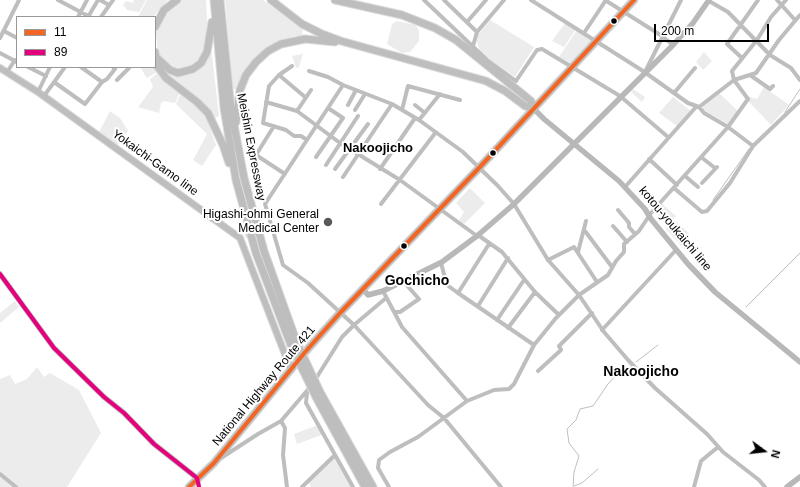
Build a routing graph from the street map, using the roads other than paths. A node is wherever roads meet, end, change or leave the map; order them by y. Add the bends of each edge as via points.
1 (19, 0) edge
2 (58, 0) edge
3 (87, 0) edge
4 (99, 0) edge
5 (113, 0) edge
6 (170, 0) edge
7 (177, 0) edge
8 (271, 0) edge
9 (335, 0) edge
10 (424, 0) edge
11 (444, 0) edge
12 (486, 0) edge
13 (504, 0) edge
14 (531, 0) edge
15 (605, 0) edge
16 (634, 0) edge
17 (681, 0) edge
18 (758, 0) edge
19 (777, 0) edge
20 (786, 0) edge
21 (216, 1) edge
22 (709, 1) edge
23 (782, 4) junction
24 (109, 5) junction
25 (81, 12) junction
26 (624, 12) junction
27 (800, 15) edge
28 (79, 16) edge
29 (87, 16) edge
30 (90, 16) edge
31 (102, 16) edge
32 (156, 16) edge
33 (795, 20) junction
34 (467, 22) junction
35 (156, 25) edge
36 (742, 25) junction
37 (4, 31) junction
38 (477, 32) junction
39 (584, 33) junction
40 (662, 36) junction
41 (16, 37) edge
42 (0, 38) edge
43 (597, 40) junction
44 (757, 40) junction
45 (341, 41) junction
46 (673, 45) junction
47 (473, 46) junction
48 (655, 51) junction
49 (0, 53) edge
50 (770, 55) junction
51 (662, 56) junction
52 (156, 57) edge
53 (742, 58) junction
54 (16, 61) edge
55 (156, 64) edge
56 (292, 66) dead end
57 (0, 68) edge
58 (30, 68) edge
59 (50, 68) edge
60 (64, 68) edge
61 (82, 68) edge
62 (114, 68) edge
63 (128, 68) edge
64 (572, 68) junction
65 (695, 68) dead end
66 (309, 71) dead end
67 (7, 72) junction
68 (645, 72) junction
69 (279, 75) junction
70 (750, 75) junction
71 (46, 76) junction
72 (117, 80) dead end
73 (734, 80) junction
74 (800, 80) edge
75 (54, 82) junction
76 (102, 82) junction
77 (343, 85) junction
78 (773, 86) dead end
79 (311, 90) dead end
80 (356, 90) junction
81 (38, 92) junction
82 (674, 93) junction
83 (365, 94) junction
84 (440, 94) junction
85 (44, 96) junction
86 (305, 97) junction
87 (621, 97) junction
88 (460, 100) dead end
89 (800, 101) edge
90 (266, 102) junction
91 (392, 104) junction
92 (348, 105) dead end
93 (415, 105) dead end
94 (698, 107) junction
95 (328, 108) junction
96 (534, 109) junction
97 (354, 110) dead end
98 (402, 110) junction
99 (297, 111) junction
100 (425, 113) junction
101 (358, 116) dead end
102 (417, 119) junction
103 (368, 124) dead end
104 (274, 126) junction
105 (316, 126) junction
106 (728, 127) junction
107 (436, 132) junction
108 (236, 135) junction
109 (330, 136) junction
110 (668, 137) junction
111 (307, 140) junction
112 (340, 143) junction
113 (574, 144) junction
114 (753, 146) junction
115 (349, 149) junction
116 (359, 155) junction
117 (316, 157) dead end
118 (701, 157) junction
119 (650, 158) junction
120 (326, 165) dead end
121 (479, 168) junction
122 (335, 169) dead end
123 (380, 170) junction
124 (285, 174) junction
125 (685, 176) junction
126 (343, 177) dead end
127 (400, 180) junction
128 (702, 184) dead end
129 (676, 186) junction
130 (624, 187) junction
131 (698, 187) dead end
132 (381, 204) dead end
133 (514, 204) junction
134 (440, 209) junction
135 (618, 210) dead end
136 (648, 216) junction
137 (586, 221) dead end
138 (613, 226) dead end
139 (585, 231) junction
140 (635, 234) junction
141 (477, 236) junction
142 (627, 242) junction
143 (489, 244) junction
144 (676, 250) junction
145 (578, 252) junction
146 (256, 253) junction
147 (508, 258) junction
148 (548, 260) junction
149 (441, 263) junction
150 (612, 267) junction
151 (0, 274) edge
152 (524, 280) junction
153 (404, 281) junction
154 (597, 282) junction
155 (363, 290) junction
156 (383, 291) junction
157 (535, 292) junction
158 (458, 293) junction
159 (579, 295) junction
160 (386, 298) junction
161 (478, 306) junction
162 (394, 312) junction
163 (340, 313) junction
164 (592, 314) junction
165 (559, 315) junction
166 (497, 320) junction
167 (354, 324) junction
168 (508, 328) junction
169 (602, 330) junction
170 (534, 344) junction
171 (295, 346) junction
172 (800, 362) edge
173 (291, 370) junction
174 (538, 371) dead end
175 (306, 393) junction
176 (318, 395) junction
177 (467, 400) junction
178 (444, 418) junction
179 (281, 421) junction
180 (718, 447) junction
181 (335, 455) junction
182 (214, 463) junction
183 (0, 474) edge
184 (800, 476) edge
185 (197, 478) junction
186 (16, 487) edge
187 (188, 487) edge
188 (199, 487) edge
189 (287, 487) edge
190 (302, 487) edge
191 (354, 487) edge
192 (365, 487) edge
193 (373, 487) edge
194 (389, 487) edge
195 (501, 487) edge
196 (694, 487) edge
197 (765, 487) edge
198 (787, 487) edge

1 - 37 street
2 - 25 street
3 - 25 street
4 - 24 street
4 - 30 street
5 - 24 street
6 - 32 highway
7 - 35 highway via 164,10
8 - 45 highway via 302,24
9 - 96 highway via 402,15 435,28 456,40 531,101
10 - 47 street
11 - 34 street
12 - 34 street
13 - 38 street
14 - 39 street
15 - 26 street
15 - 39 street
16 - 26 highway, National Highway Route 421
17 - 40 street
18 - 36 street
19 - 23 street
20 - 23 street
21 - 52 highway via 210,42 201,63 193,69 178,73 163,65
21 - 108 highway, Meishin Expressway
21 - 146 highway, Meishin Expressway via 224,108 230,147 242,206
22 - 36 street via 728,12
22 - 46 street via 694,23
23 - 33 street
23 - 44 street
24 - 31 street
25 - 28 street
25 - 29 street
26 - 40 street
26 - 43 highway, National Highway Route 421
27 - 33 street
33 - 50 street
34 - 38 street
36 - 44 street
36 - 53 street via 727,44
37 - 41 street
37 - 42 street
38 - 47 street
39 - 43 street
40 - 46 street
40 - 48 street
43 - 64 highway, National Highway Route 421
43 - 68 street
44 - 50 street
44 - 53 street
45 - 96 highway via 486,81
45 - 108 highway via 305,39 281,44 268,51 246,75 240,90
46 - 51 street
47 - 64 street via 487,60 516,81 537,50 542,49
48 - 51 street
48 - 68 street
49 - 54 street
50 - 70 street via 756,73
50 - 74 street via 791,68
51 - 68 street
53 - 73 street via 732,71
54 - 67 street
55 - 146 highway via 166,78 197,102 210,118 223,146
56 - 69 street
57 - 67 main road, Yokaichi-Gamo line
58 - 71 street
59 - 71 street
60 - 75 street
61 - 76 street
62 - 76 street
63 - 72 street
64 - 87 street
64 - 96 highway, National Highway Route 421
65 - 82 street
66 - 77 street
67 - 81 main road, Yokaichi-Gamo line
68 - 82 street
68 - 87 street
69 - 86 street
69 - 90 street via 269,86
70 - 73 street
70 - 78 street via 770,89
71 - 81 street
73 - 94 street
73 - 106 street via 748,99
75 - 76 street via 85,104
75 - 85 street
77 - 80 street
77 - 95 street
79 - 86 street
80 - 83 street
80 - 92 street
81 - 85 main road, Yokaichi-Gamo line
82 - 94 street
83 - 91 street
83 - 97 street
84 - 88 street
84 - 98 street via 408,86
84 - 100 street
85 - 173 main road, Yokaichi-Gamo line via 240,238
86 - 99 street
87 - 110 street
87 - 113 street
89 - 114 street
90 - 99 street
90 - 104 street via 263,124
91 - 98 street
91 - 116 street
93 - 100 street
94 - 106 street
94 - 110 street
95 - 105 street
95 - 109 street via 344,118
96 - 113 street, kotou-youkaichi line
96 - 121 highway, National Highway Route 421
98 - 102 street
99 - 105 street
100 - 102 street
101 - 112 street
102 - 107 street
102 - 123 street
103 - 115 street
104 - 111 street
104 - 124 street via 256,156
105 - 109 street
105 - 111 street
106 - 114 street
106 - 118 street
107 - 121 street
107 - 127 street
108 - 171 highway, Meishin Expressway via 244,178 264,251
109 - 112 street
109 - 117 street
110 - 119 street
111 - 124 street
112 - 115 street
112 - 120 street
113 - 130 street, kotou-youkaichi line
113 - 133 street
114 - 129 street via 730,183 707,211 702,212
115 - 116 street
115 - 122 street
116 - 123 street
116 - 126 street
118 - 125 street
118 - 128 street via 716,168
119 - 129 street
119 - 130 street
121 - 133 street
121 - 134 highway, National Highway Route 421
123 - 127 street
124 - 163 street via 265,204 283,265 308,283
125 - 129 street
125 - 131 street
127 - 132 street
127 - 134 street
129 - 136 street
130 - 136 street, kotou-youkaichi line via 646,209
133 - 141 street
133 - 148 street
134 - 141 street
134 - 155 highway, National Highway Route 421
135 - 140 street
136 - 140 street
136 - 144 street, kotou-youkaichi line
137 - 139 street
138 - 142 street
139 - 145 street
139 - 150 street
140 - 142 street
141 - 143 street
141 - 149 street
142 - 150 street via 624,244 624,252
143 - 147 street
143 - 158 street
144 - 169 street
144 - 172 street, kotou-youkaichi line via 715,292
145 - 148 street via 574,247
145 - 154 street
146 - 171 highway, Meishin Expressway
147 - 152 street
147 - 161 street
148 - 159 street
149 - 153 street
149 - 158 street via 446,285
150 - 154 street via 608,276
151 - 185 street via 54,348 154,444
152 - 157 street
152 - 166 street
153 - 156 street
153 - 162 street via 419,299 400,312
154 - 159 street
155 - 156 street via 368,295
155 - 163 highway, National Highway Route 421
156 - 160 street
157 - 165 street
157 - 168 street
158 - 161 street
159 - 164 street
159 - 165 street
160 - 162 street
160 - 167 street
161 - 166 street
162 - 177 street via 402,327
163 - 167 street
163 - 173 highway, National Highway Route 421
164 - 169 street
164 - 174 street via 559,346 561,350
165 - 170 street
166 - 168 street
167 - 175 street via 342,337
167 - 178 street via 428,405
168 - 170 street
169 - 180 street via 655,388
170 - 177 street via 519,376 509,389 494,390
171 - 176 highway, Meishin Expressway, bridge
173 - 182 highway, National Highway Route 421
175 - 179 street
175 - 181 street via 306,404
176 - 192 highway, Meishin Expressway
176 - 193 highway, Meishin Expressway
177 - 178 street
178 - 194 street via 379,460 378,468
178 - 195 street
179 - 182 street
179 - 189 street via 285,428 283,455
180 - 196 street via 701,461
180 - 197 street
181 - 190 street
181 - 191 street
182 - 185 highway, National Highway Route 421
183 - 186 street
184 - 198 street
185 - 187 highway, National Highway Route 421
185 - 188 street

